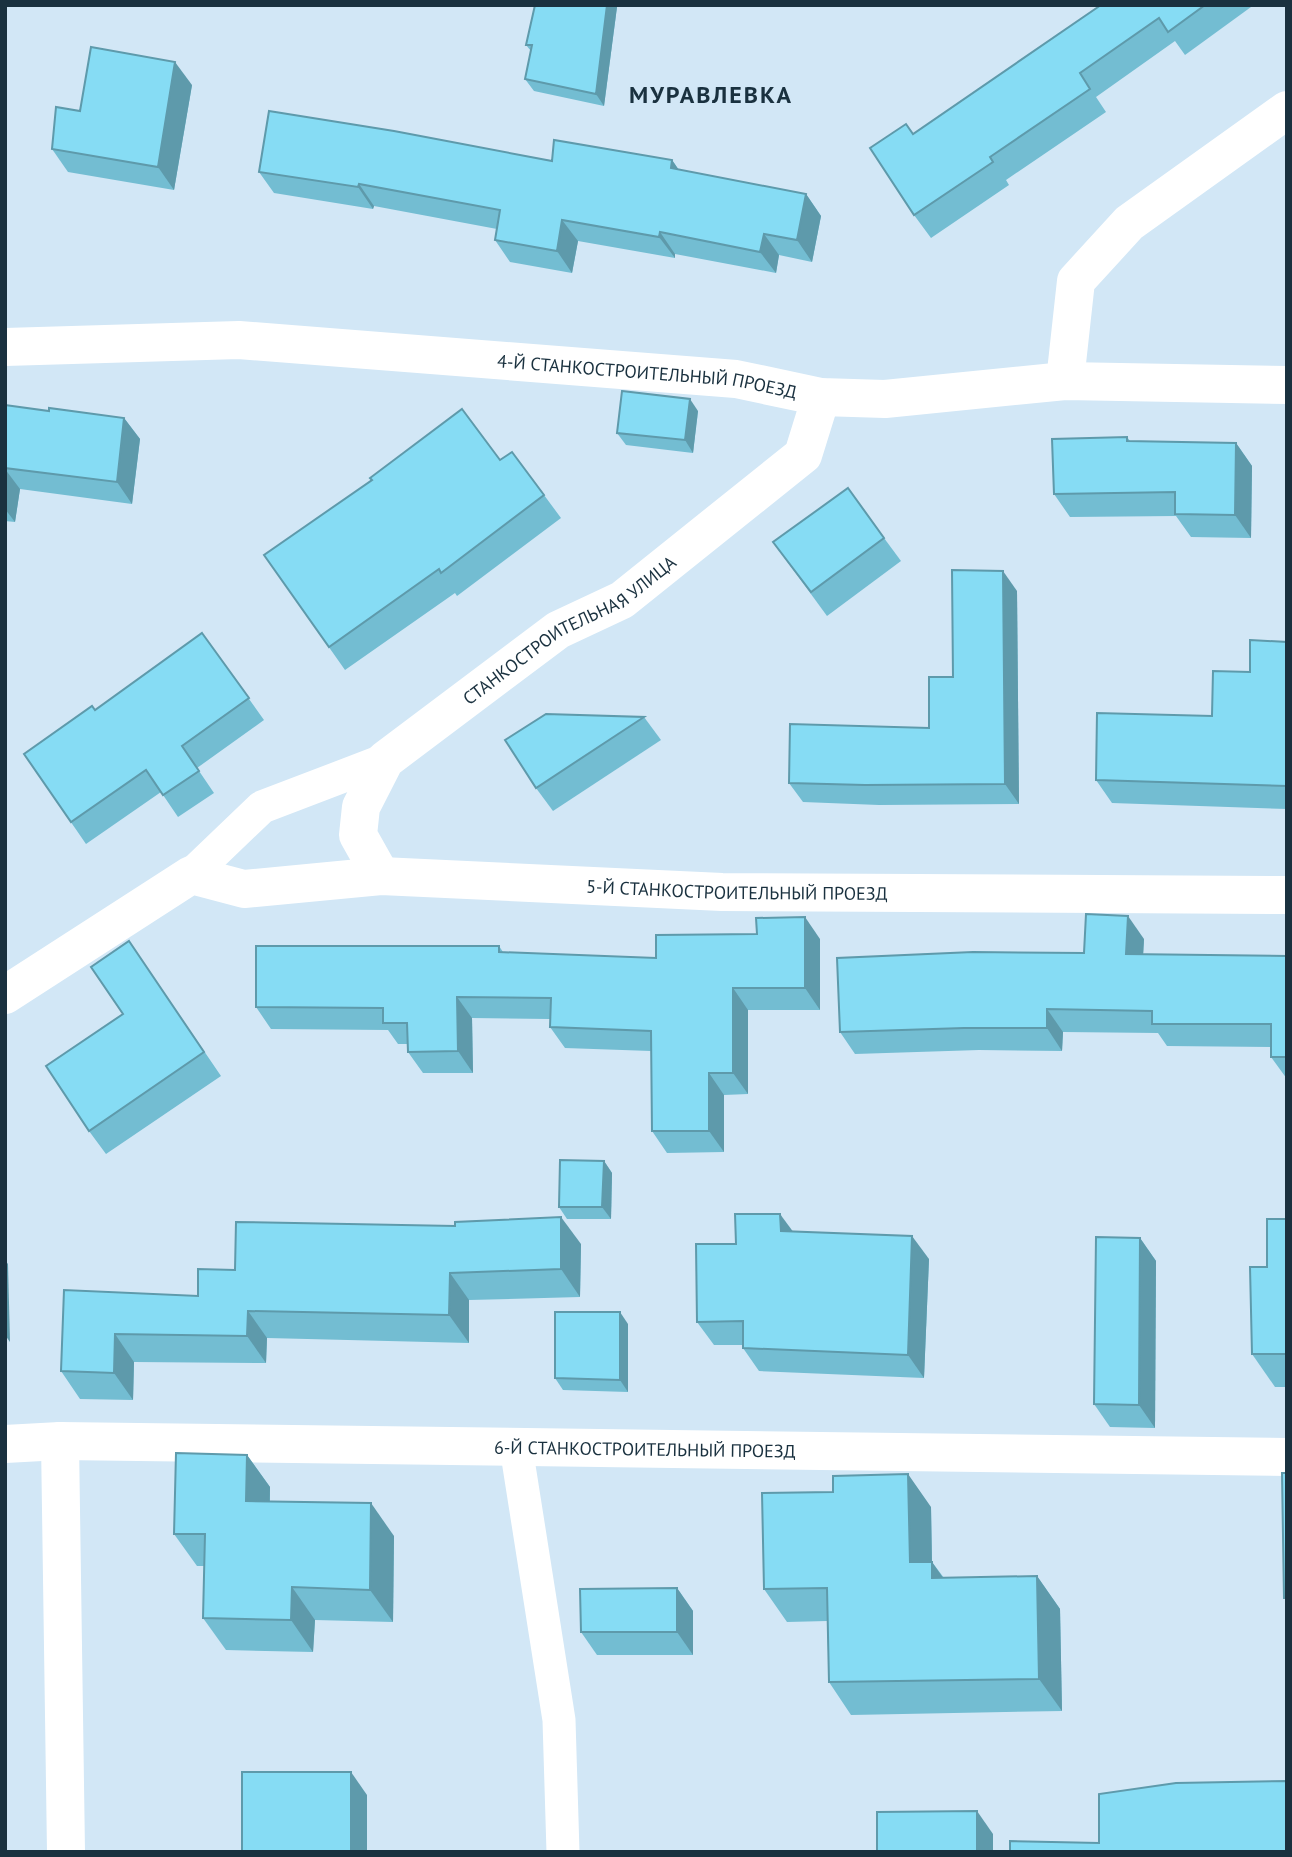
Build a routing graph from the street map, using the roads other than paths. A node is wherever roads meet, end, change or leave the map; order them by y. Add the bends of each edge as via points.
1 (1287, 110) edge
2 (5, 347) edge
3 (1065, 381) junction
4 (1287, 385) edge
5 (821, 397) junction
6 (385, 760) junction
7 (191, 875) junction
8 (381, 876) junction
9 (1287, 895) edge
10 (5, 995) edge
11 (60, 1441) junction
12 (5, 1444) edge
13 (516, 1447) junction
14 (1287, 1457) edge
15 (66, 1852) edge
16 (563, 1852) edge

1 - 3 street via 1129,223 1076,281
2 - 5 street, 4-Й СТАНКОСТРОИТЕЛЬНЫЙ ПРОЕЗД via 239,340 736,379
3 - 4 street, 4-Й СТАНКОСТРОИТЕЛЬНЫЙ ПРОЕЗД
3 - 5 street, 4-Й СТАНКОСТРОИТЕЛЬНЫЙ ПРОЕЗД via 885,399
5 - 6 street, СТАНКОСТРОИТЕЛЬНАЯ УЛИЦА via 803,455 622,600 558,630
6 - 7 lane via 262,807
6 - 8 street, СТАНКОСТРОИТЕЛЬНАЯ УЛИЦА via 361,807 358,835
7 - 8 street, 5-Й СТАНКОСТРОИТЕЛЬНЫЙ ПРОЕЗД via 244,889
7 - 10 street
8 - 9 street, 5-Й СТАНКОСТРОИТЕЛЬНЫЙ ПРОЕЗД via 722,892
11 - 12 street, 6-Й СТАНКОСТРОИТЕЛЬНЫЙ ПРОЕЗД
11 - 13 street, 6-Й СТАНКОСТРОИТЕЛЬНЫЙ ПРОЕЗД
11 - 15 street
13 - 14 street, 6-Й СТАНКОСТРОИТЕЛЬНЫЙ ПРОЕЗД
13 - 16 lane via 559,1720

